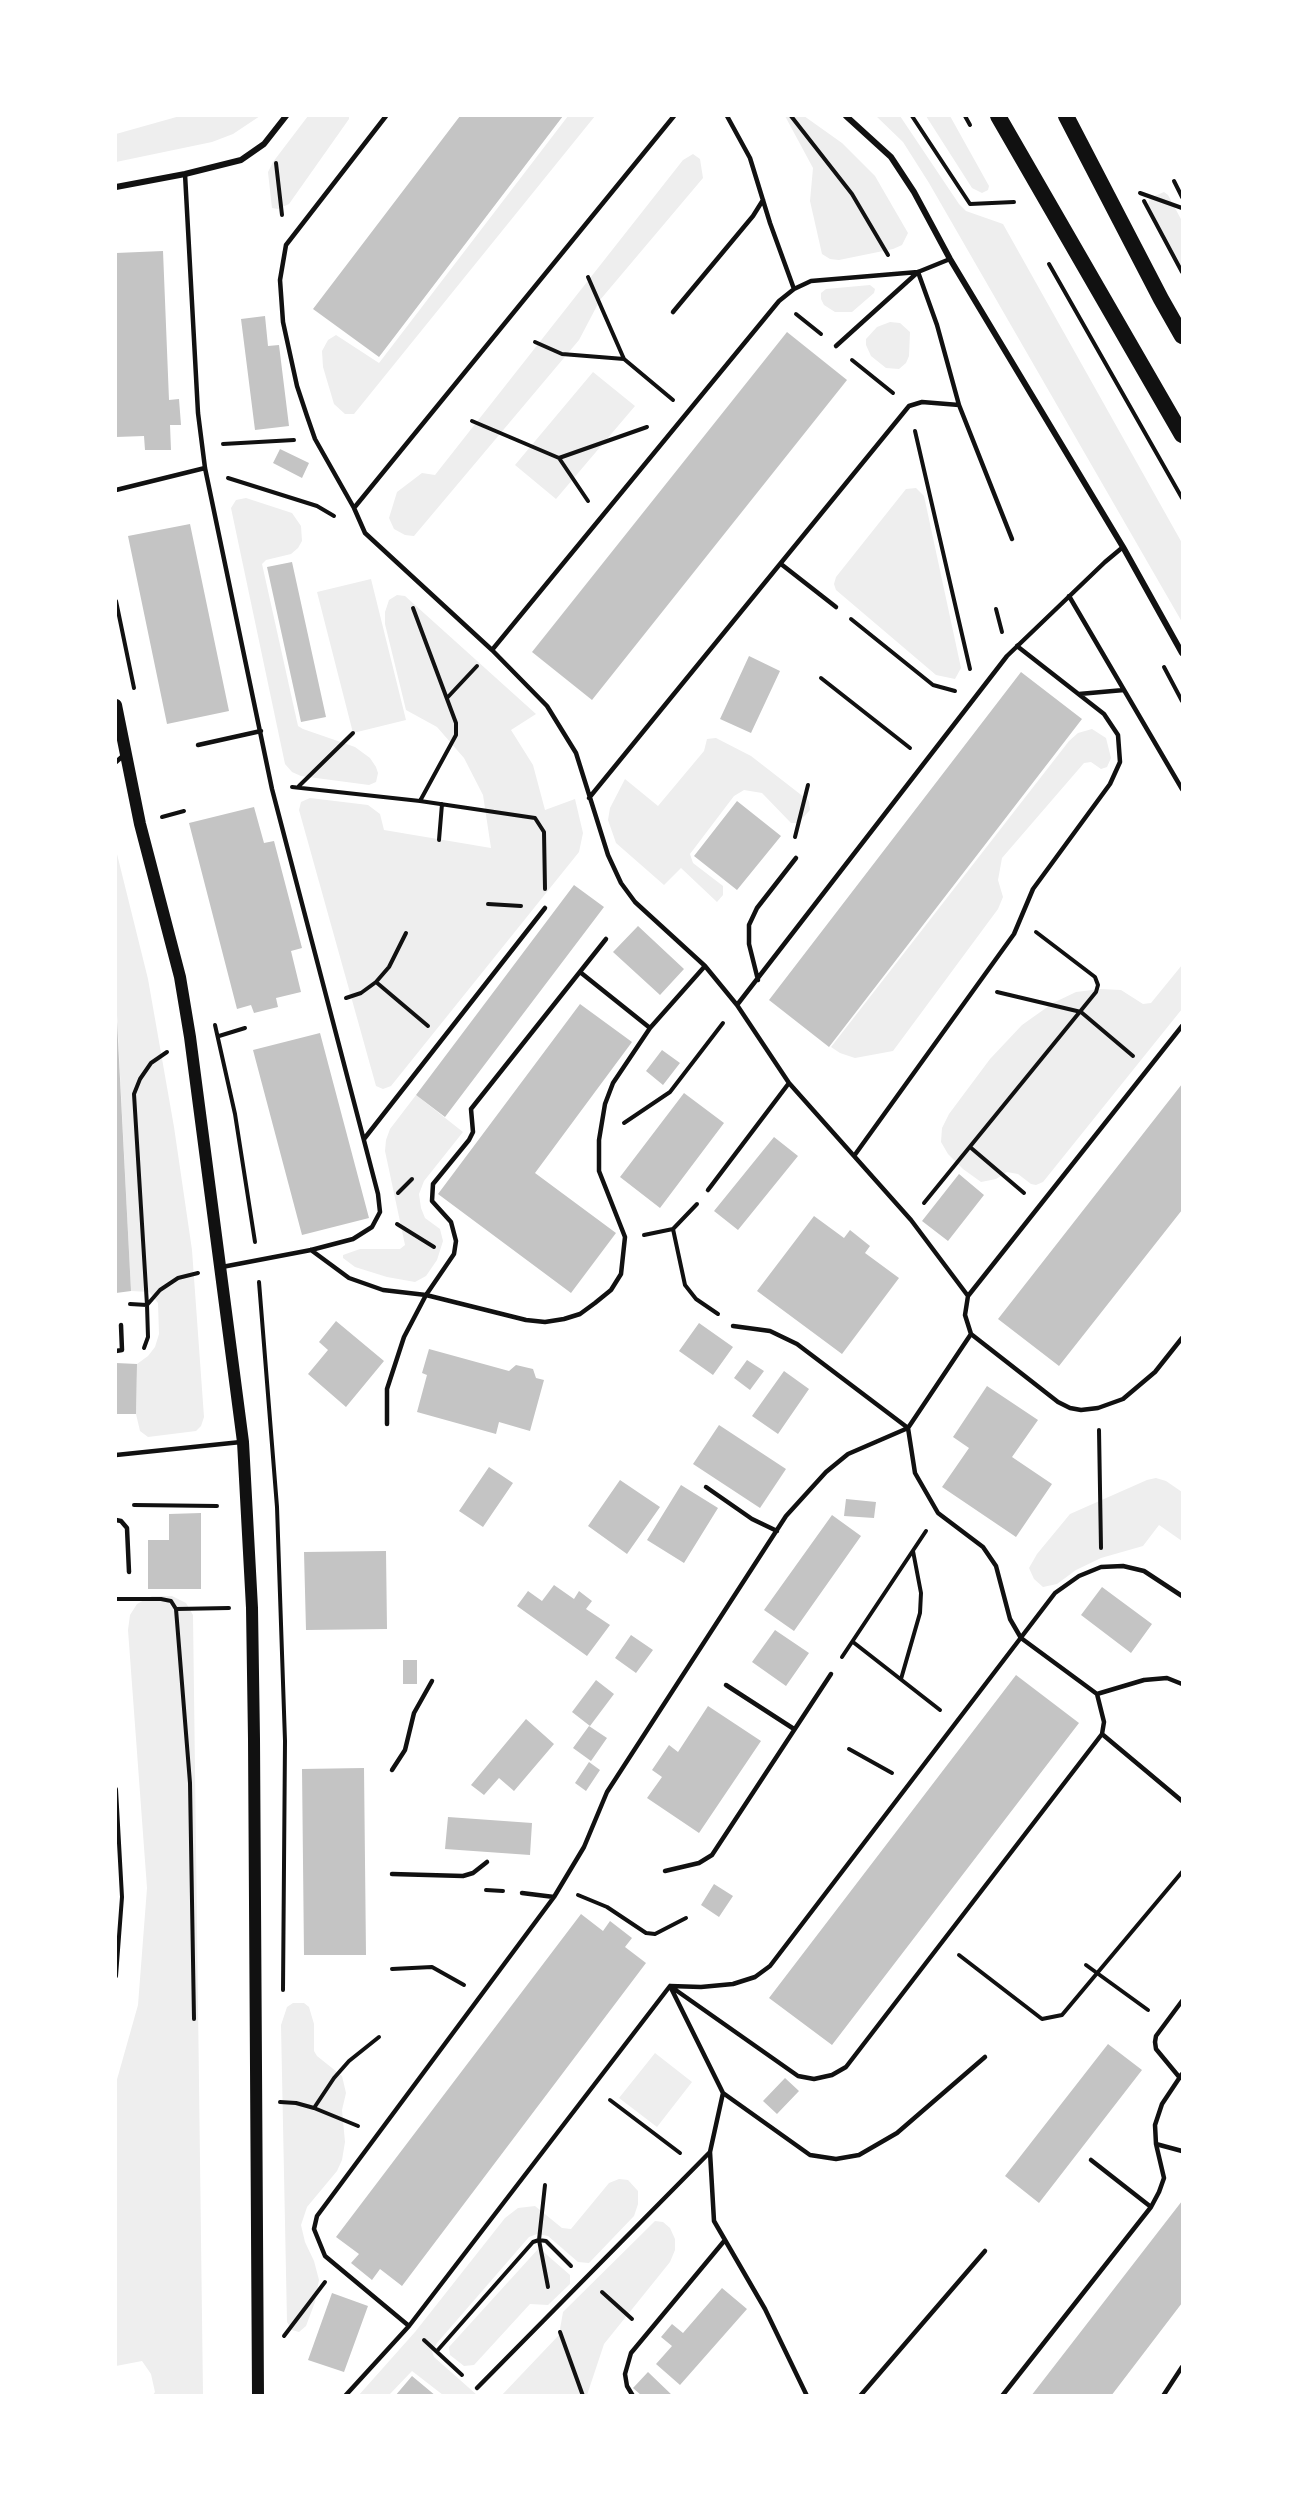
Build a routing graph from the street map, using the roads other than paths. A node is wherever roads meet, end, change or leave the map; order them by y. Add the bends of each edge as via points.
1 (286, 116) edge
2 (386, 116) edge
3 (674, 116) edge
4 (726, 116) edge
5 (846, 116) edge
6 (998, 116) edge
7 (1066, 116) edge
8 (185, 174) junction
9 (116, 187) edge
10 (763, 200) junction
11 (950, 259) junction
12 (918, 272) junction
13 (794, 289) junction
14 (672, 312) dead end
15 (1182, 336) edge
16 (836, 346) road end
17 (959, 405) junction
18 (1182, 435) edge
19 (206, 468) junction
20 (116, 490) edge
21 (354, 508) junction
22 (1012, 539) dead end
23 (1123, 547) junction
24 (781, 564) junction
25 (1069, 596) junction
26 (836, 607) road end
27 (1017, 646) junction
28 (492, 650) junction
29 (1182, 653) edge
30 (1124, 690) junction
31 (1080, 694) junction
32 (116, 705) edge
33 (261, 731) junction
34 (198, 745) dead end
35 (120, 758) edge
36 (1182, 789) edge
37 (590, 798) junction
38 (796, 858) dead end
39 (545, 909) road end
40 (606, 939) dead end
41 (705, 966) junction
42 (580, 972) junction
43 (758, 980) junction
44 (737, 1005) junction
45 (1182, 1026) edge
46 (650, 1028) junction
47 (789, 1083) junction
48 (364, 1139) junction
49 (854, 1156) junction
50 (708, 1190) road end
51 (311, 1250) junction
52 (219, 1267) junction
53 (426, 1295) junction
54 (968, 1296) junction
55 (122, 1325) dead end
56 (734, 1326) road end
57 (971, 1334) junction
58 (1182, 1338) edge
59 (116, 1351) edge
60 (387, 1424) dead end
61 (908, 1428) junction
62 (243, 1442) junction
63 (116, 1455) edge
64 (706, 1487) dead end
65 (116, 1520) edge
66 (777, 1531) junction
67 (129, 1572) dead end
68 (1182, 1596) edge
69 (1021, 1638) junction
70 (831, 1674) road end
71 (432, 1681) dead end
72 (726, 1684) dead end
73 (1182, 1684) edge
74 (1097, 1694) junction
75 (794, 1729) junction
76 (1102, 1734) junction
77 (392, 1770) dead end
78 (1182, 1801) edge
79 (487, 1862) dead end
80 (664, 1871) dead end
81 (392, 1874) dead end
82 (522, 1893) dead end
83 (554, 1897) junction
84 (670, 1986) junction
85 (1182, 2001) edge
86 (985, 2056) dead end
87 (1181, 2076) edge
88 (723, 2093) junction
89 (1156, 2144) junction
90 (1182, 2151) edge
91 (710, 2152) junction
92 (1091, 2160) dead end
93 (1151, 2207) junction
94 (725, 2240) junction
95 (985, 2251) dead end
96 (409, 2326) junction
97 (1182, 2367) edge
98 (477, 2388) dead end
99 (258, 2396) edge
100 (345, 2396) edge
101 (633, 2396) edge
102 (807, 2396) edge
103 (860, 2396) edge
104 (1002, 2396) edge
105 (1163, 2396) edge

1 - 8 street via 254,152 241,160
2 - 21 lane via 286,245 280,280 283,322 297,386 315,439
3 - 21 lane
4 - 10 lane via 750,158
5 - 11 street via 891,157
6 - 18 highway
7 - 15 highway
8 - 9 street
8 - 19 lane via 201,445
10 - 13 lane
10 - 14 lane
11 - 12 lane
11 - 23 street
12 - 13 lane via 811,281
12 - 16 lane
12 - 17 lane
13 - 28 lane via 779,301
17 - 22 lane
17 - 24 lane via 922,402 909,406
19 - 20 lane
19 - 33 lane
21 - 28 lane via 364,533
23 - 25 lane
23 - 29 street
24 - 26 lane
24 - 37 lane
25 - 27 lane
25 - 30 lane
27 - 31 lane
27 - 43 lane
28 - 37 lane via 547,706 576,753
30 - 31 lane
30 - 36 lane
31 - 49 lane via 1104,714 1118,735 1120,762 1110,784 1033,889 1014,934
32 - 35 main road
33 - 34 lane
33 - 48 lane via 272,789
35 - 52 main road via 180,977
37 - 41 lane via 621,883 635,902
38 - 43 lane via 749,925 749,944
39 - 48 lane
40 - 42 lane
41 - 44 lane
41 - 46 lane
42 - 46 lane
42 - 53 lane via 471,1109 473,1132 434,1184 432,1201 451,1222 456,1241 454,1254
43 - 44 lane
44 - 47 lane
45 - 54 lane
46 - 53 lane via 613,1083 599,1140 599,1171 625,1236 621,1275 611,1290 580,1314 545,1322
47 - 49 lane
47 - 50 lane
48 - 51 lane via 380,1212 372,1227 353,1239
49 - 54 lane via 911,1220
51 - 52 lane
51 - 53 lane via 349,1278 383,1290
52 - 62 main road
53 - 60 lane via 404,1337 387,1389
54 - 57 lane via 965,1316
55 - 59 lane via 122,1350
56 - 61 lane via 770,1331 797,1344
57 - 58 lane via 1058,1402 1081,1410 1123,1399 1155,1372
57 - 61 lane
61 - 66 lane via 848,1454 786,1516
61 - 69 lane via 915,1473 938,1513 983,1547 996,1566 1010,1619
62 - 63 lane
62 - 99 main road via 252,1608 258,1988
64 - 66 lane
65 - 67 lane via 127,1528
66 - 83 lane via 607,1792 584,1847
68 - 69 lane via 1144,1570 1101,1567 1055,1593
69 - 74 lane
69 - 84 lane via 770,1965 755,1977 733,1984
70 - 75 lane
71 - 77 lane via 414,1713 405,1750
72 - 75 lane
73 - 74 lane via 1167,1678 1144,1680
74 - 76 lane via 1104,1722
75 - 80 lane via 712,1855 699,1863
76 - 78 lane
76 - 84 lane via 846,2067 814,2079 798,2076
79 - 81 lane via 463,1876
82 - 83 lane
83 - 96 lane via 317,2216 314,2229 325,2256
84 - 88 lane
84 - 96 lane
85 - 87 lane via 1156,2036 1156,2049
86 - 88 lane via 897,2133 859,2155 836,2159 810,2155
87 - 89 lane via 1162,2104 1155,2125
88 - 91 lane
89 - 90 lane
89 - 93 lane via 1164,2178
91 - 94 lane via 714,2221
91 - 98 lane
92 - 93 lane
93 - 104 lane
94 - 101 lane via 631,2353 625,2374
94 - 102 lane via 765,2309
95 - 103 lane
96 - 100 lane
97 - 105 lane

